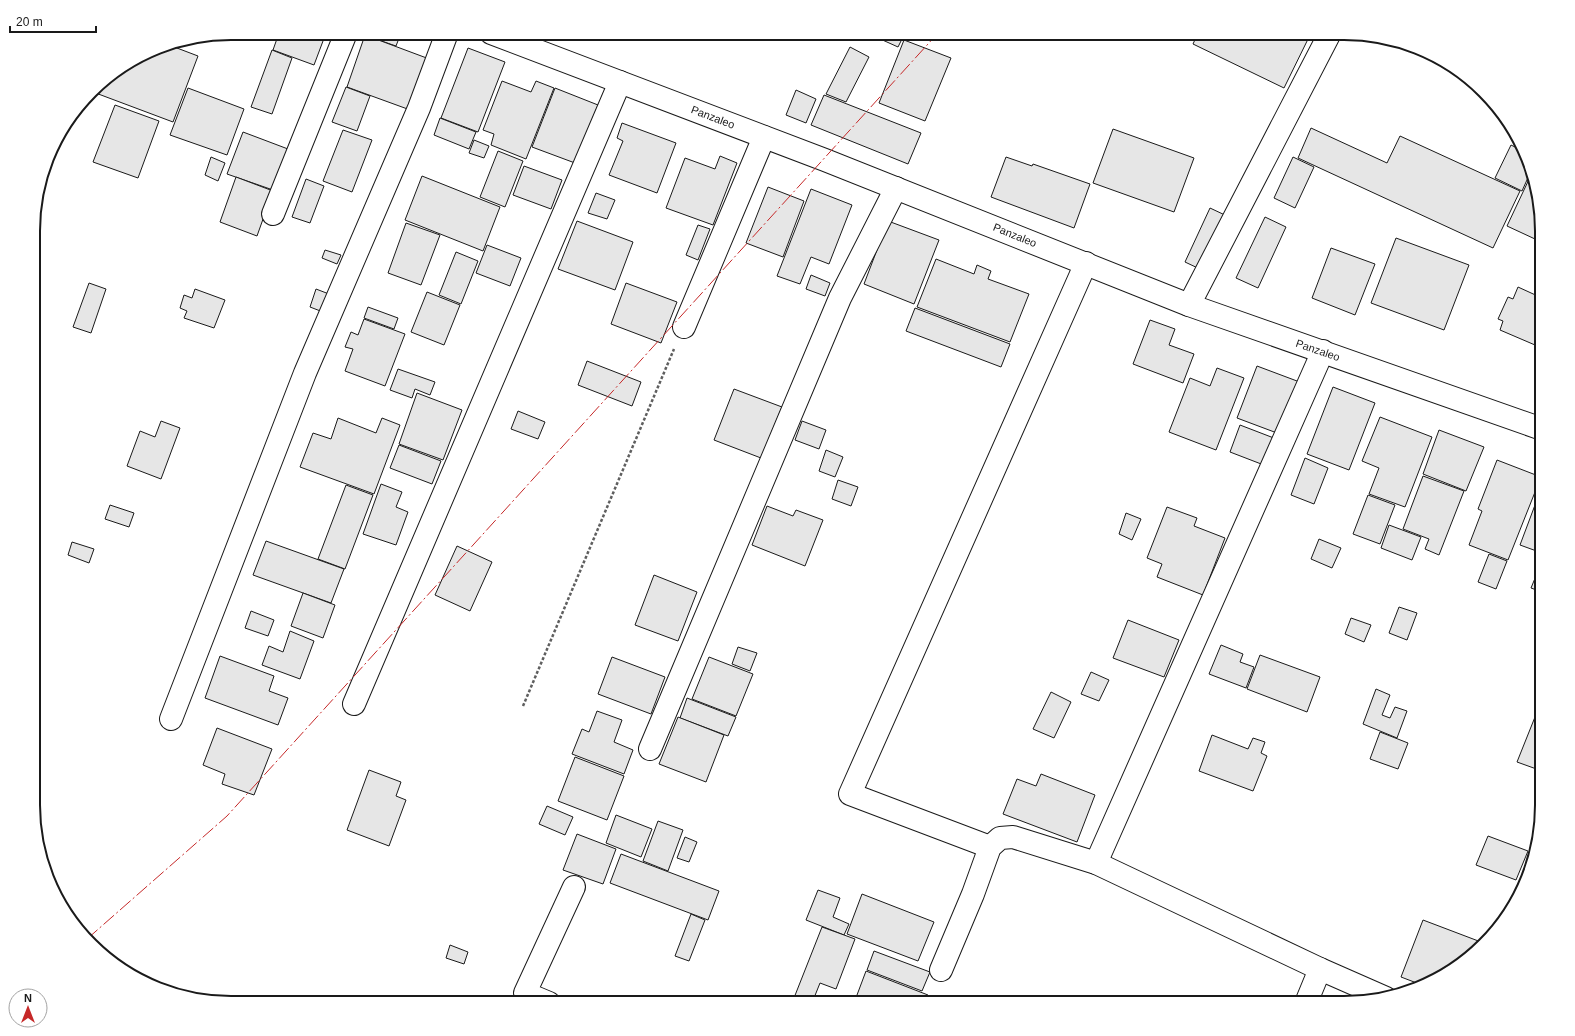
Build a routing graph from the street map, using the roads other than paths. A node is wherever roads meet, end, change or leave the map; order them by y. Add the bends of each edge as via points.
1 (343, 40) edge
2 (444, 40) edge
3 (510, 40) edge
4 (1326, 40) edge
5 (620, 82) junction
6 (764, 137) junction
7 (896, 188) junction
8 (273, 214) dead end
9 (1086, 263) junction
10 (1189, 304) junction
11 (684, 326) road end
12 (1322, 351) junction
13 (1535, 427) edge
14 (354, 704) dead end
15 (171, 720) dead end
16 (650, 749) dead end
17 (990, 847) junction
18 (1096, 863) junction
19 (574, 887) dead end
20 (1320, 969) junction
21 (941, 970) dead end
22 (1375, 993) edge
23 (532, 996) edge
24 (1309, 996) edge

1 - 8 street
2 - 15 street via 419,108 305,373
3 - 5 street, Panzaleo
4 - 10 street
5 - 6 street, Panzaleo
5 - 14 street
6 - 7 street, Panzaleo
6 - 11 street
7 - 9 street, Panzaleo
7 - 16 street via 840,298
9 - 10 street, Panzaleo
9 - 17 street via 850,794
10 - 12 street, Panzaleo
12 - 13 street, Panzaleo
12 - 18 street
17 - 18 street via 1000,838 1013,837
17 - 21 street
18 - 20 street
19 - 23 street via 525,993
20 - 22 street
20 - 24 street

